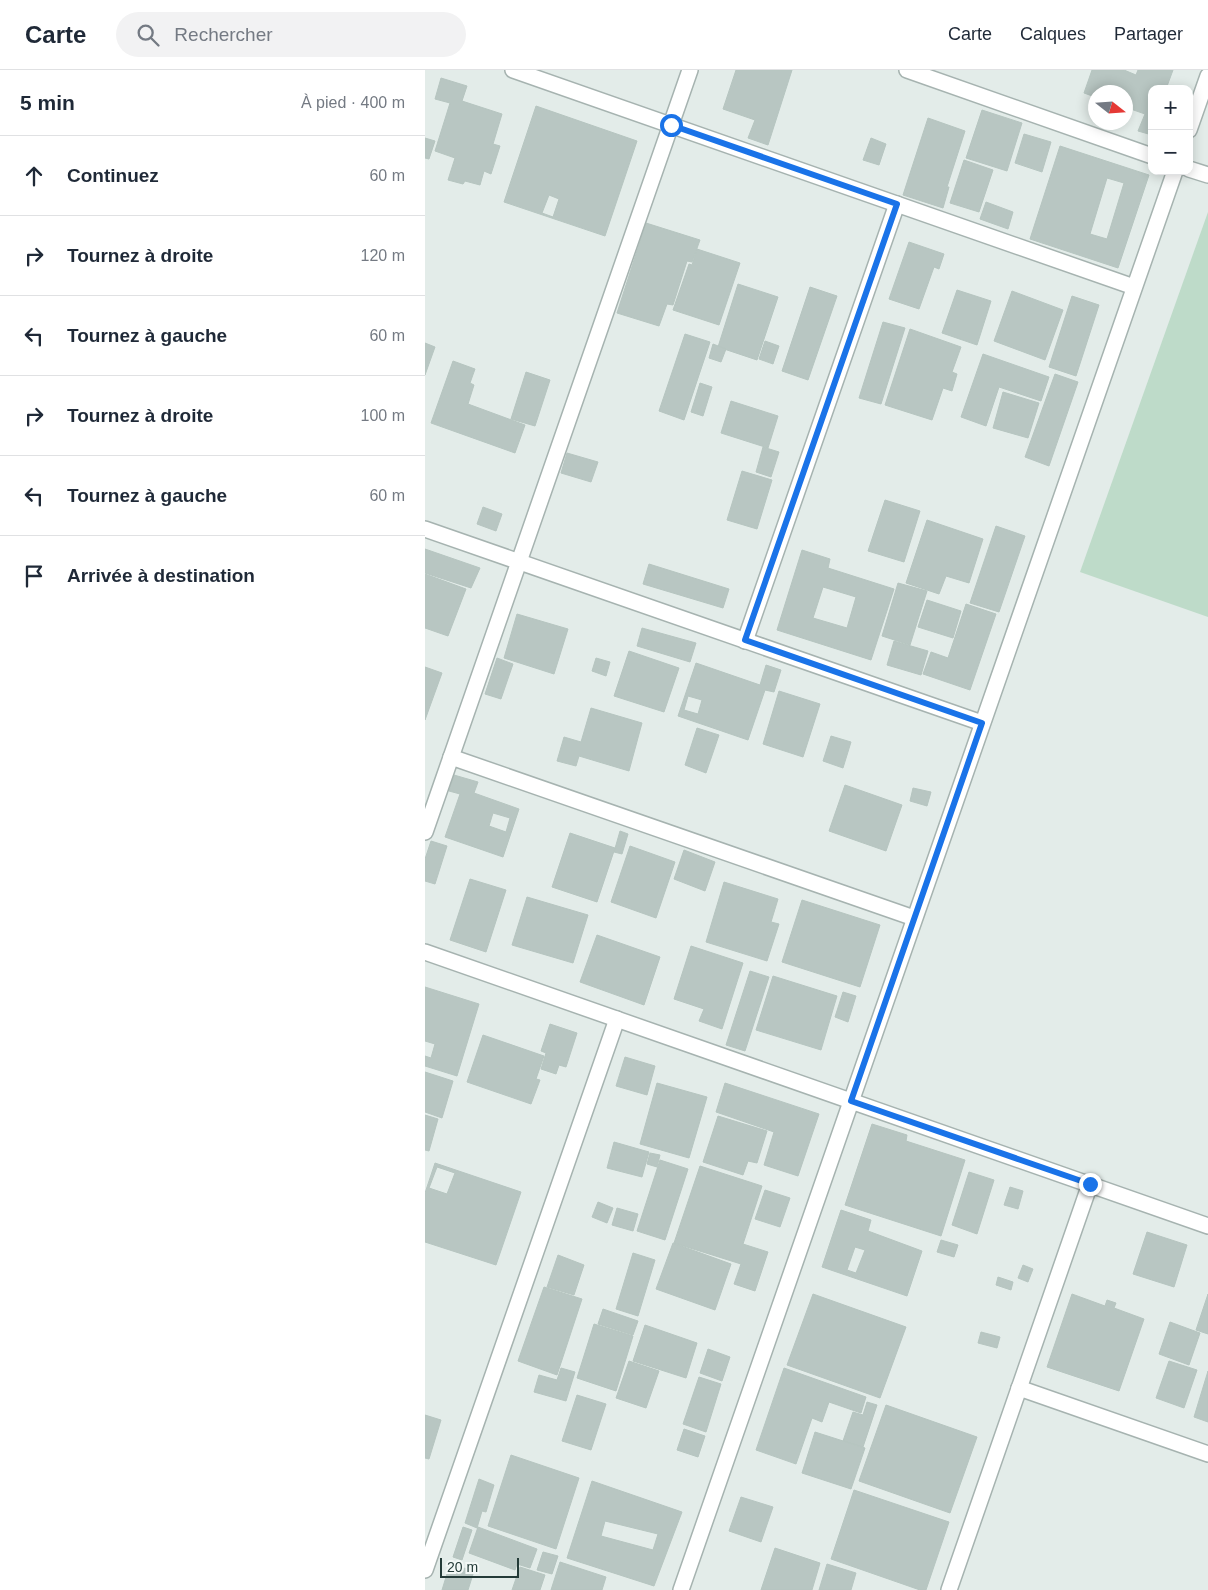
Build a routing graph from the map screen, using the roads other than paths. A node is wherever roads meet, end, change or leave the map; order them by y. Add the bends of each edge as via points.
1 (513, 70) edge
2 (690, 70) edge
3 (907, 70) edge
4 (944, 76) edge
5 (1208, 76) edge
6 (1193, 119) edge
7 (671, 125) junction
8 (1148, 154) edge
9 (1193, 170) edge
10 (1174, 175) edge
11 (1208, 175) edge
12 (897, 204) junction
13 (1134, 287) junction
14 (425, 529) edge
15 (519, 562) junction
16 (745, 640) junction
17 (982, 723) junction
18 (451, 757) junction
19 (425, 832) edge
20 (915, 918) junction
21 (425, 952) edge
22 (617, 1019) junction
23 (851, 1101) junction
24 (1090, 1184) junction
25 (1208, 1226) edge
26 (1019, 1388) junction
27 (1208, 1454) edge
28 (425, 1570) edge
29 (681, 1590) edge
30 (949, 1590) edge

1 - 7 street
2 - 7 street
3 - 4 street
4 - 8 street
5 - 6 street
7 - 12 street
7 - 15 street
9 - 11 street
10 - 13 street
12 - 13 street
12 - 16 street
13 - 17 street
14 - 15 street
15 - 16 street
15 - 18 street
16 - 17 street
17 - 20 street
18 - 19 street
18 - 20 street
20 - 23 street
21 - 22 street
22 - 23 street
22 - 28 street
23 - 24 street
23 - 29 street
24 - 25 street
24 - 26 street
26 - 27 street
26 - 30 street

